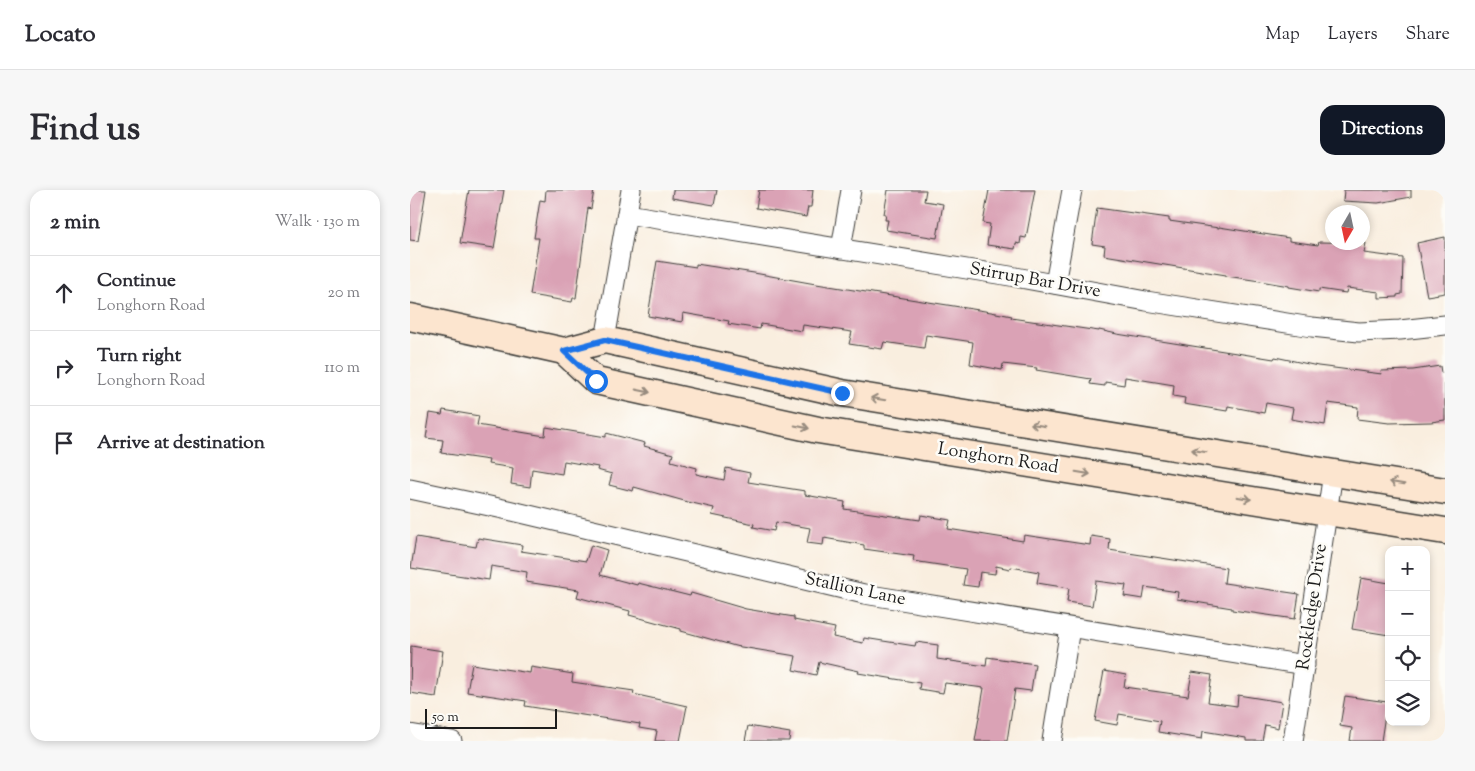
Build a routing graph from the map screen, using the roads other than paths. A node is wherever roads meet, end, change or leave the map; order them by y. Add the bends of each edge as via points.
1 (631, 190) edge
2 (851, 190) edge
3 (1072, 190) edge
4 (627, 214) junction
5 (841, 250) junction
6 (1054, 284) junction
7 (410, 317) edge
8 (1445, 325) edge
9 (605, 340) junction
10 (564, 351) junction
11 (1333, 473) junction
12 (410, 489) edge
13 (1445, 491) edge
14 (1327, 512) junction
15 (1445, 531) edge
16 (1070, 628) junction
17 (1304, 665) junction
18 (410, 734) edge
19 (452, 741) edge
20 (1052, 741) edge
21 (1293, 741) edge

1 - 4 street
2 - 5 street
3 - 6 street
4 - 5 street, Stirrup Bar Drive
4 - 9 street
5 - 6 street, Stirrup Bar Drive
6 - 8 street, Stirrup Bar Drive via 1359,332
7 - 10 main road
9 - 10 main road
11 -> 9 main road via 842,393
10 -> 14 main road, Longhorn Road via 596,381 818,430
13 -> 11 main road
11 - 14 street, Rockledge Drive
12 - 16 street, Stallion Lane via 864,594
14 - 15 main road, Longhorn Road
14 - 17 street, Rockledge Drive
16 - 17 street, Stallion Lane
16 - 20 street
17 - 21 street, Rockledge Drive
18 - 19 street

